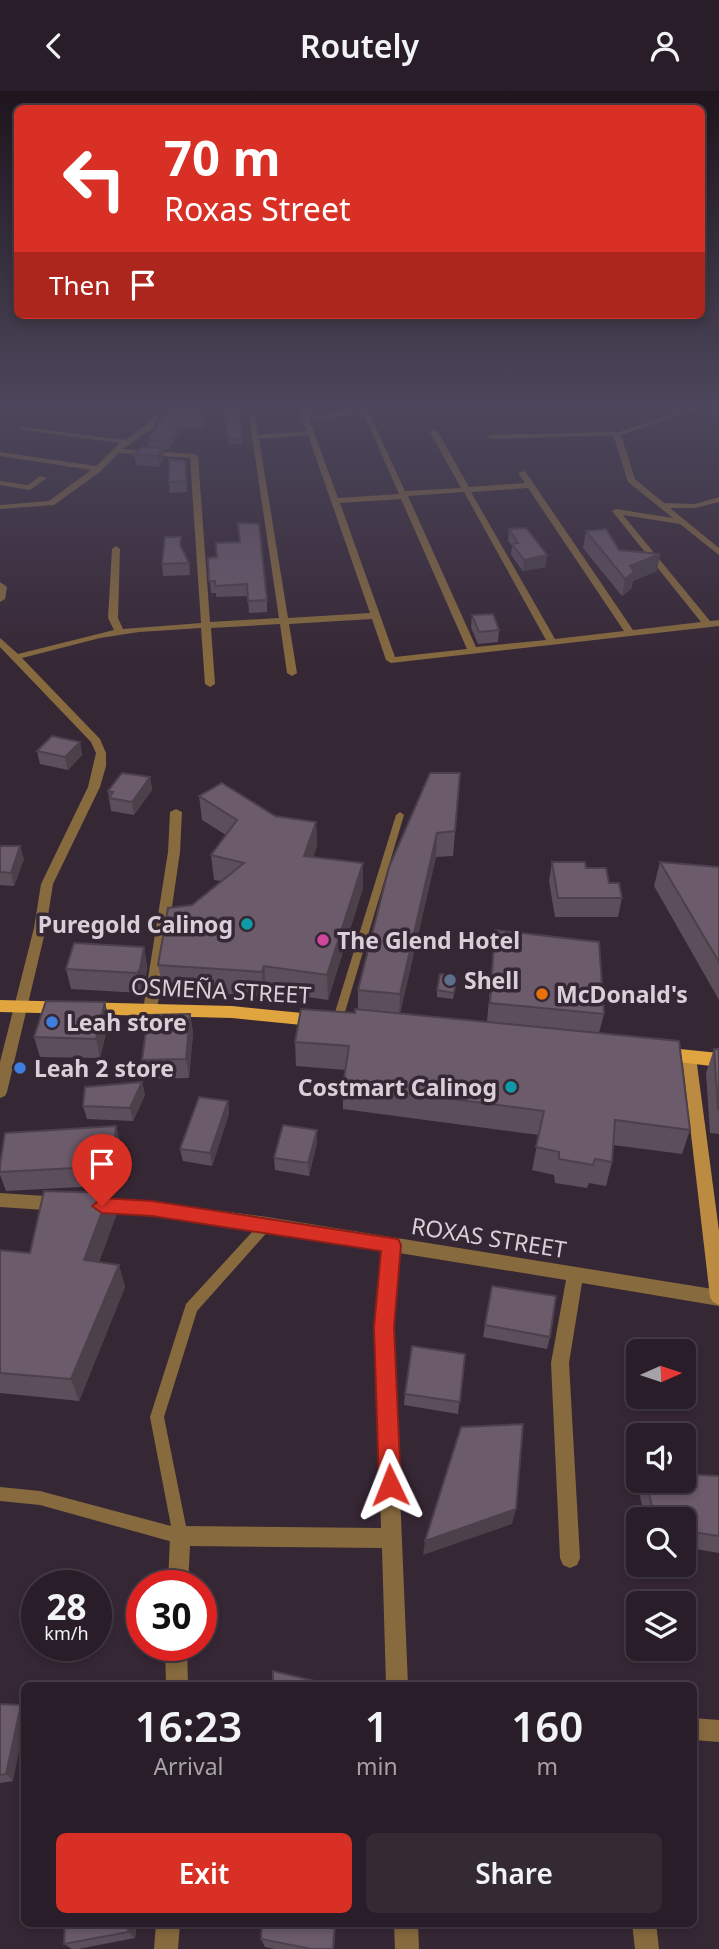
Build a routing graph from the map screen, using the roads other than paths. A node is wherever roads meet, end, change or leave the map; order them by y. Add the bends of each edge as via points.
1 (67, 492) edge
2 (196, 492) edge
3 (264, 492) edge
4 (331, 492) edge
5 (402, 492) edge
6 (438, 492) edge
7 (468, 492) edge
8 (535, 492) edge
9 (646, 492) edge
10 (403, 495) junction
11 (719, 499) edge
12 (334, 501) junction
13 (662, 505) junction
14 (0, 507) edge
15 (683, 523) junction
16 (116, 549) dead end
17 (719, 552) edge
18 (0, 585) edge
19 (0, 599) edge
20 (374, 616) junction
21 (284, 621) junction
22 (719, 623) edge
23 (707, 624) junction
24 (205, 625) junction
25 (120, 632) junction
26 (630, 633) junction
27 (0, 641) edge
28 (552, 642) junction
29 (473, 651) junction
30 (16, 657) junction
31 (292, 673) dead end
32 (210, 684) dead end
33 (176, 812) dead end
34 (400, 815) dead end
35 (0, 1006) edge
36 (19, 1007) junction
37 (150, 1010) junction
38 (337, 1022) junction
39 (361, 1025) edge
40 (636, 1052) edge
41 (689, 1057) junction
42 (719, 1060) edge
43 (0, 1092) edge
44 (0, 1200) edge
45 (713, 1201) edge
46 (267, 1224) junction
47 (391, 1245) junction
48 (575, 1275) junction
49 (719, 1297) edge
50 (0, 1494) edge
51 (180, 1536) junction
52 (391, 1538) junction
53 (570, 1558) dead end
54 (179, 1570) edge
55 (176, 1661) edge
56 (177, 1682) edge
57 (397, 1682) edge
58 (697, 1729) edge
59 (719, 1731) edge
60 (168, 1927) edge
61 (406, 1927) edge
62 (644, 1927) edge
63 (166, 1949) edge
64 (407, 1949) edge
65 (647, 1949) edge

1 - 14 street via 51,503
2 - 24 street
3 - 21 street
4 - 12 street
5 - 10 street
6 - 10 street
7 - 28 street
8 - 26 street
9 - 13 street
10 - 12 street
10 - 29 street
11 - 13 street via 695,506
12 - 20 street
13 - 15 street
15 - 17 street
15 - 23 street via 616,511
16 - 25 street via 113,618
18 - 19 street
20 - 21 street
20 - 29 street via 391,660
21 - 24 street
21 - 31 street
22 - 23 street
23 - 26 street
24 - 25 street
24 - 32 street
25 - 30 street
26 - 28 street
27 - 30 street
28 - 29 street
30 - 36 street via 96,741 101,753 94,787 47,884
33 - 37 street
34 - 38 lane
35 - 36 main road, OSMEÑA STREET
36 - 37 main road, OSMEÑA STREET
36 - 43 street
37 - 38 main road, OSMEÑA STREET
38 - 39 main road, OSMEÑA STREET
40 - 41 main road
41 - 42 main road
41 - 45 street
44 - 46 street, ROXAS STREET via 152,1209
45 - 49 street
46 - 47 street, ROXAS STREET
46 - 51 lane via 191,1308 158,1417
47 - 48 street, ROXAS STREET
47 - 52 street via 384,1327
48 - 49 street, ROXAS STREET
48 - 53 street via 560,1363
50 - 51 lane via 40,1498
51 - 52 street
51 - 54 street
52 - 57 street
55 - 56 street
58 - 59 street
60 - 63 street
61 - 64 street
62 - 65 street

